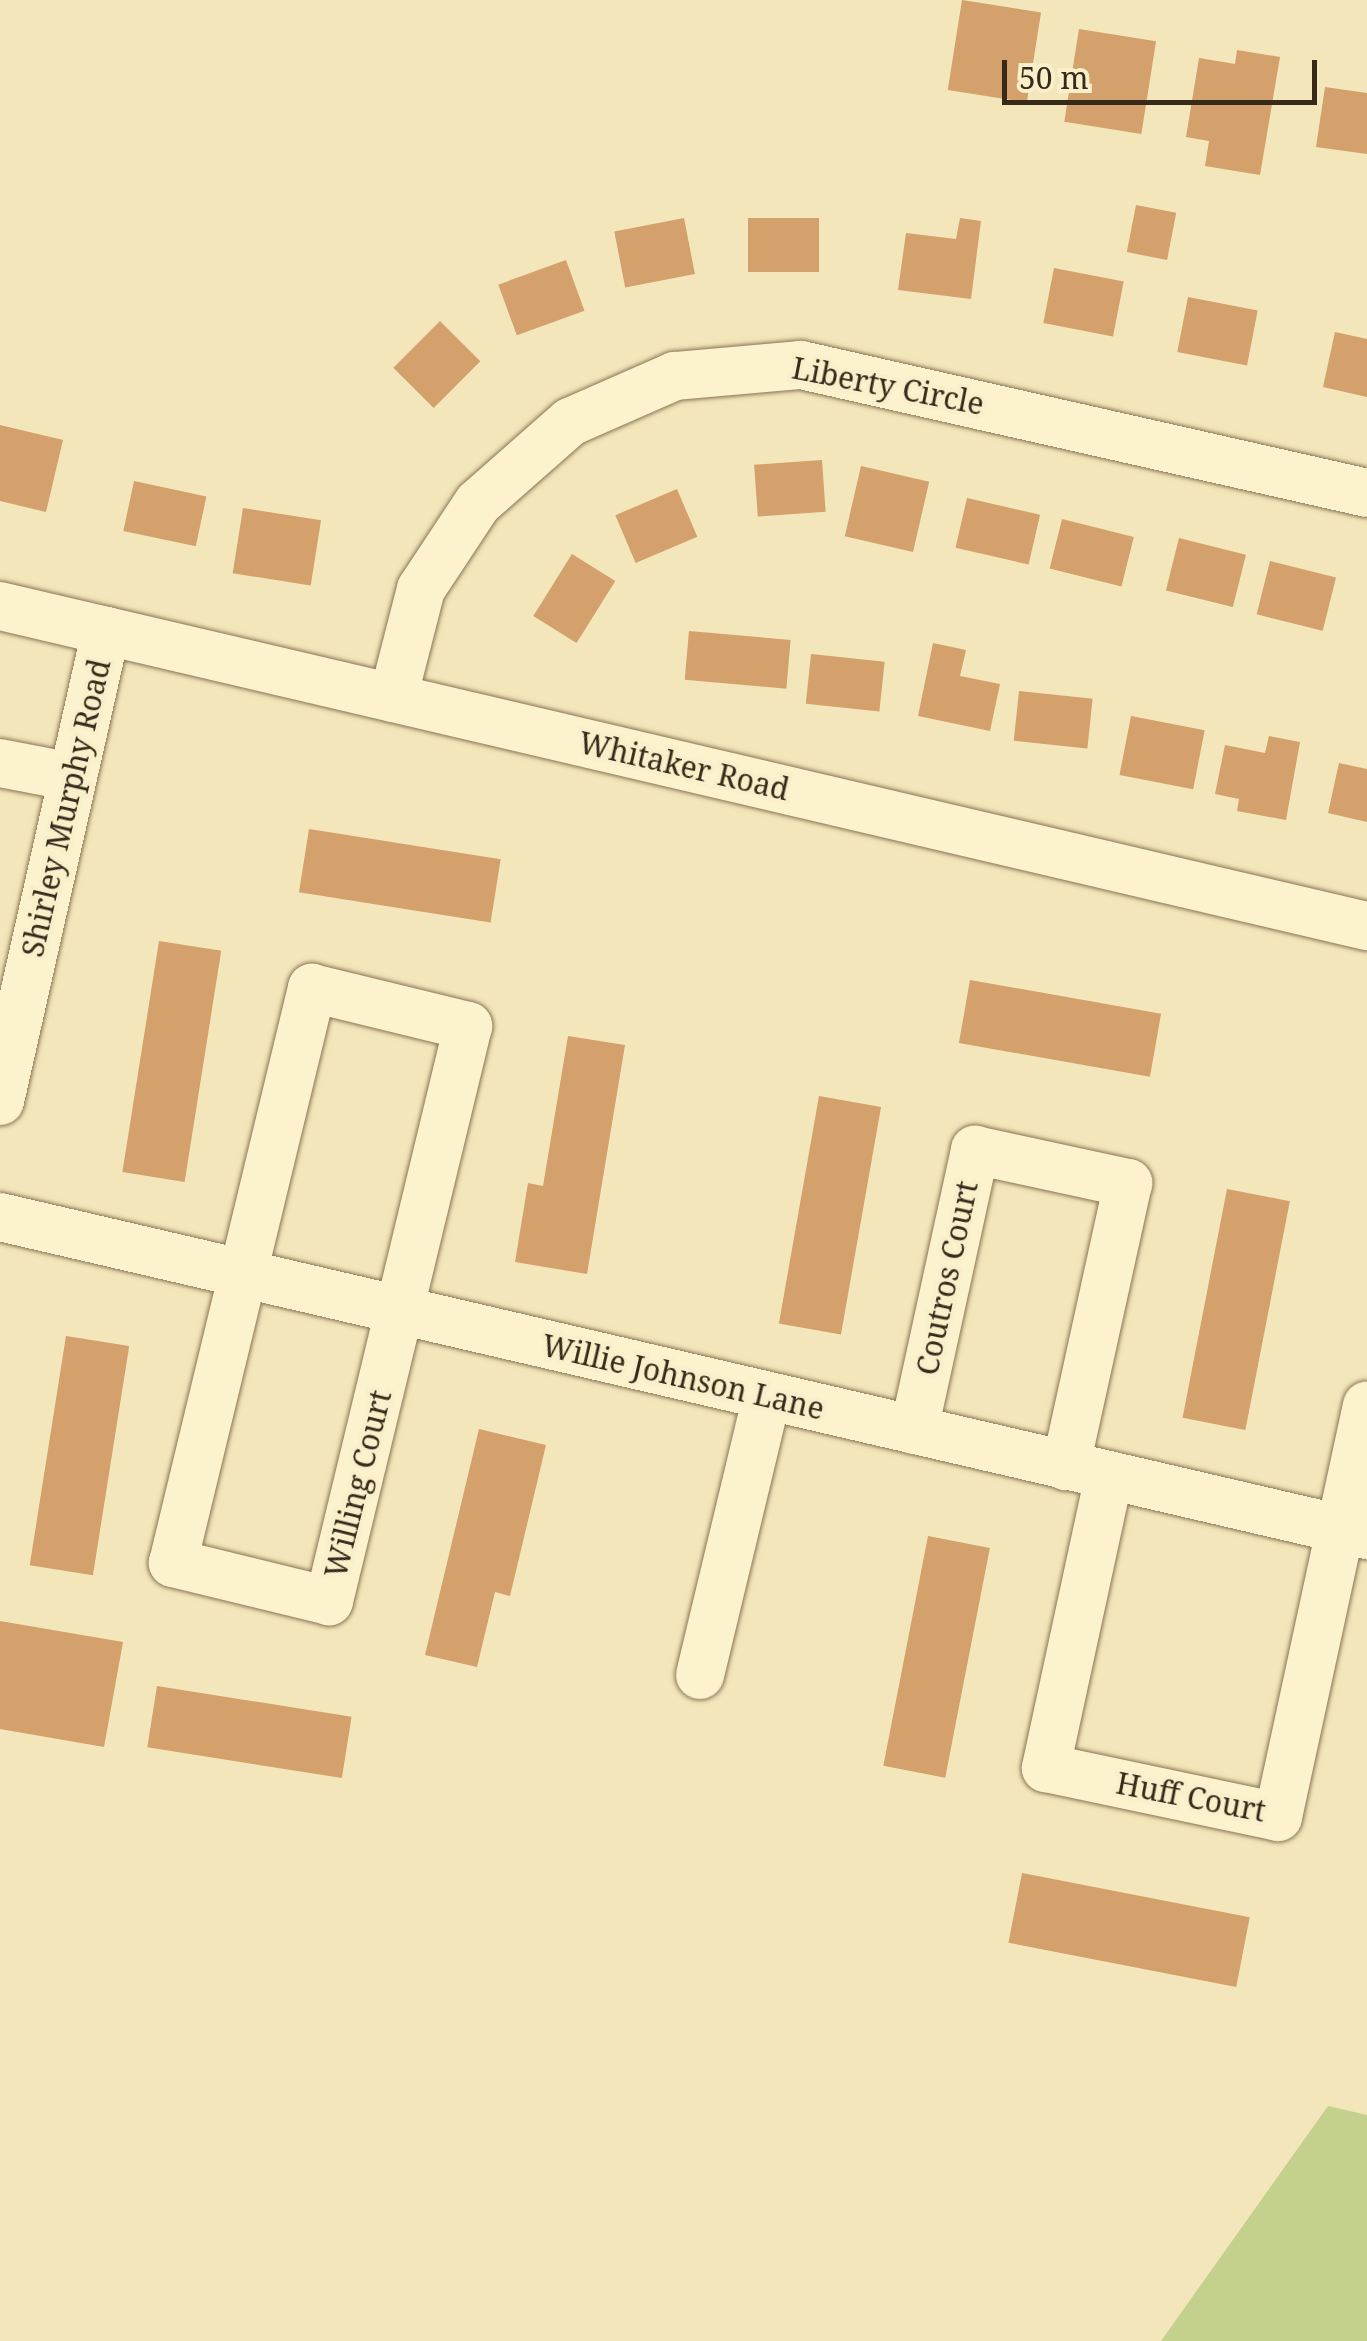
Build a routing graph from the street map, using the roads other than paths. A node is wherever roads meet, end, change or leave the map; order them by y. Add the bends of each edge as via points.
1 (1367, 493) edge
2 (0, 606) edge
3 (106, 631) junction
4 (393, 698) junction
5 (0, 763) edge
6 (73, 778) junction
7 (1367, 926) edge
8 (0, 1101) edge
9 (0, 1218) edge
10 (243, 1274) junction
11 (400, 1311) junction
12 (768, 1396) junction
13 (1367, 1406) edge
14 (914, 1430) junction
15 (1087, 1471) junction
16 (1353, 1532) edge
17 (700, 1675) dead end

1 - 4 street, Liberty Circle via 801,365 675,376 570,422 478,503 421,589
2 - 3 street, Whitaker Road
3 - 4 street, Whitaker Road
3 - 6 street, Shirley Murphy Road
4 - 7 street, Whitaker Road
5 - 6 street
6 - 8 street, Shirley Murphy Road
9 - 10 street, Willie Johnson Lane
10 - 11 street, Willie Johnson Lane
10 - 11 street, Willing Court via 312,988 329,992 468,1026
10 - 11 street, Willing Court via 173,1563 329,1601
11 - 12 street, Willie Johnson Lane
12 - 14 street, Willie Johnson Lane
12 - 17 street
13 - 16 street, Huff Court
14 - 15 street, Willie Johnson Lane
14 - 15 street, Coutros Court via 975,1150 1128,1183
15 - 16 street, Willie Johnson Lane
15 - 16 street, Huff Court via 1046,1768 1278,1816

